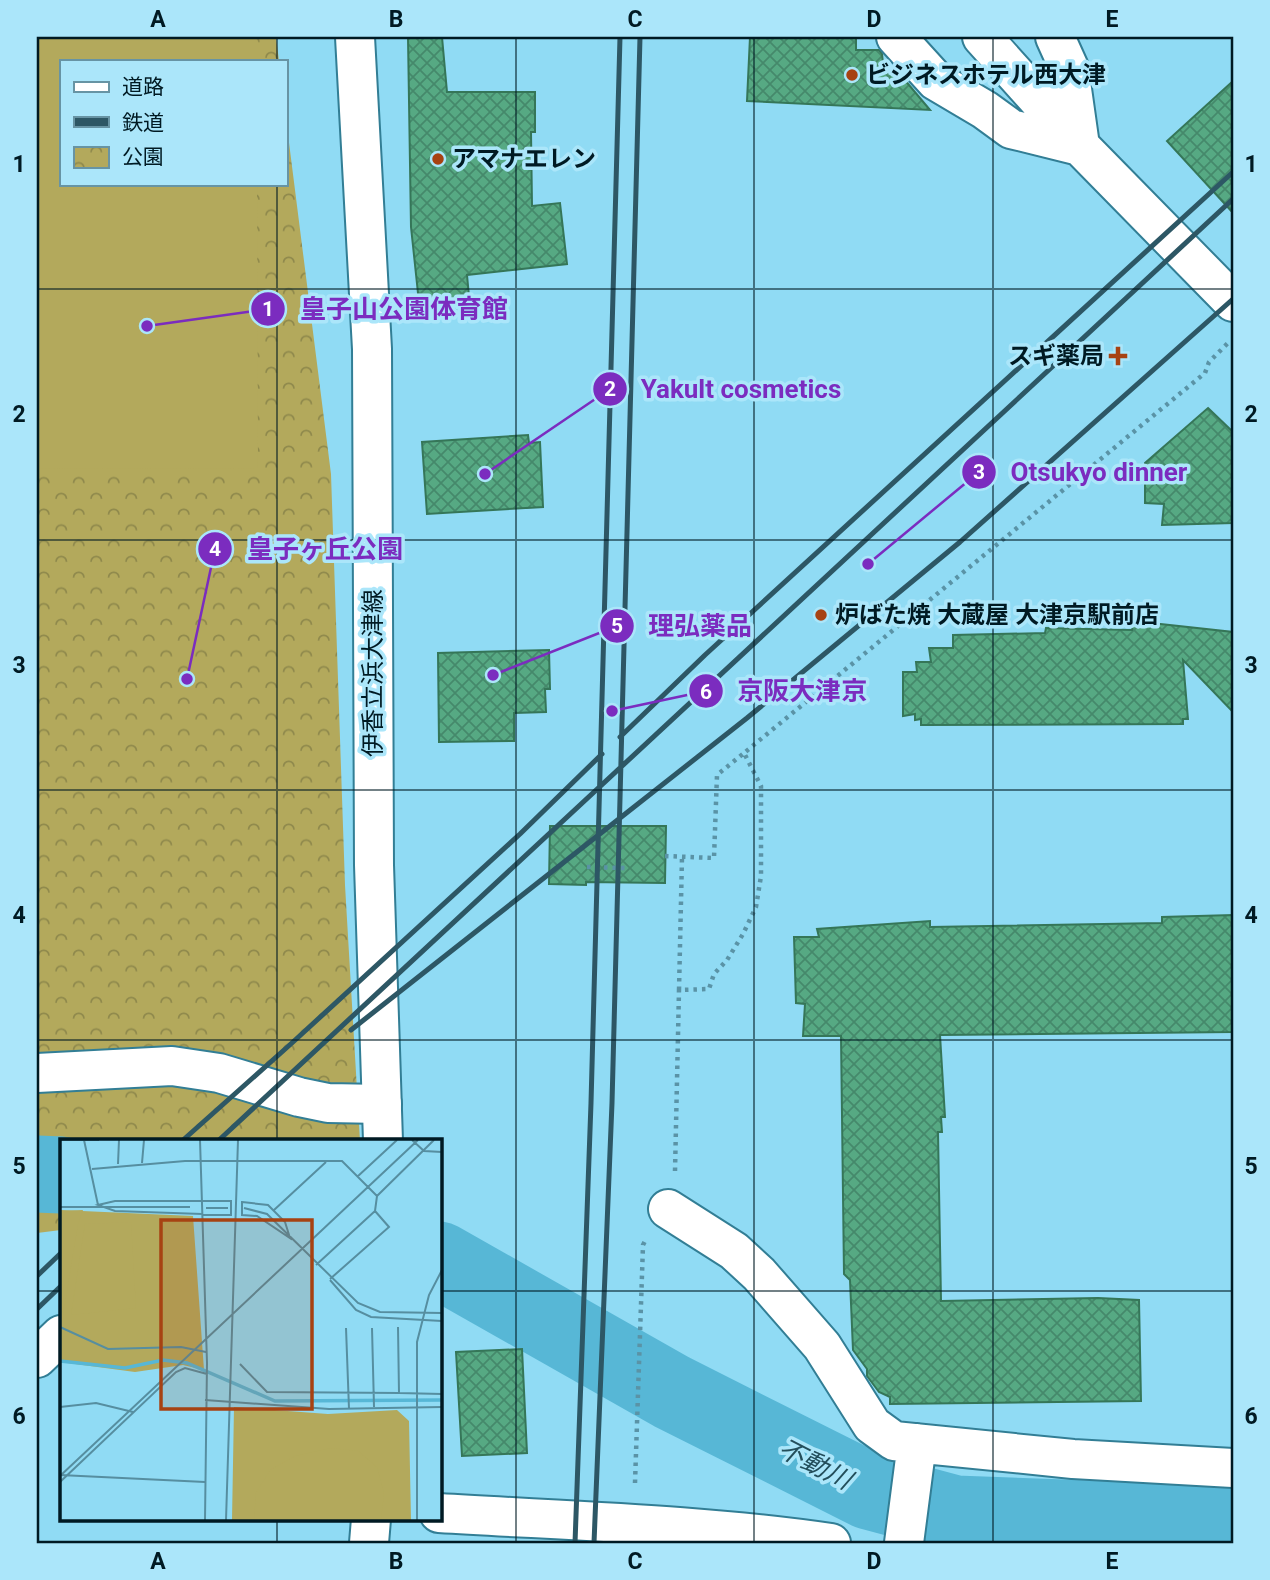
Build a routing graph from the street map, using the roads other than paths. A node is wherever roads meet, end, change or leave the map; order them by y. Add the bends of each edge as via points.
1 (355, 37) edge
2 (896, 37) edge
3 (982, 37) edge
4 (1055, 37) edge
5 (1080, 146) junction
6 (1233, 302) edge
7 (37, 1073) edge
8 (383, 1122) edge
9 (668, 1209) road end
10 (60, 1336) edge
11 (37, 1358) edge
12 (917, 1445) junction
13 (1233, 1468) edge
14 (441, 1513) edge
15 (371, 1520) edge
16 (369, 1543) edge
17 (831, 1543) edge
18 (904, 1543) edge

1 - 8 street, 伊香立浜大津線 via 372,349 374,865
2 - 5 street via 936,81 1011,128
3 - 5 street
4 - 5 street via 1069,68
5 - 6 street
7 - 8 street via 172,1066 219,1073
9 - 12 street via 734,1251 760,1275 822,1346 872,1425 894,1441
10 - 11 street
12 - 13 street
12 - 18 street
14 - 17 street via 633,1522
15 - 16 street

